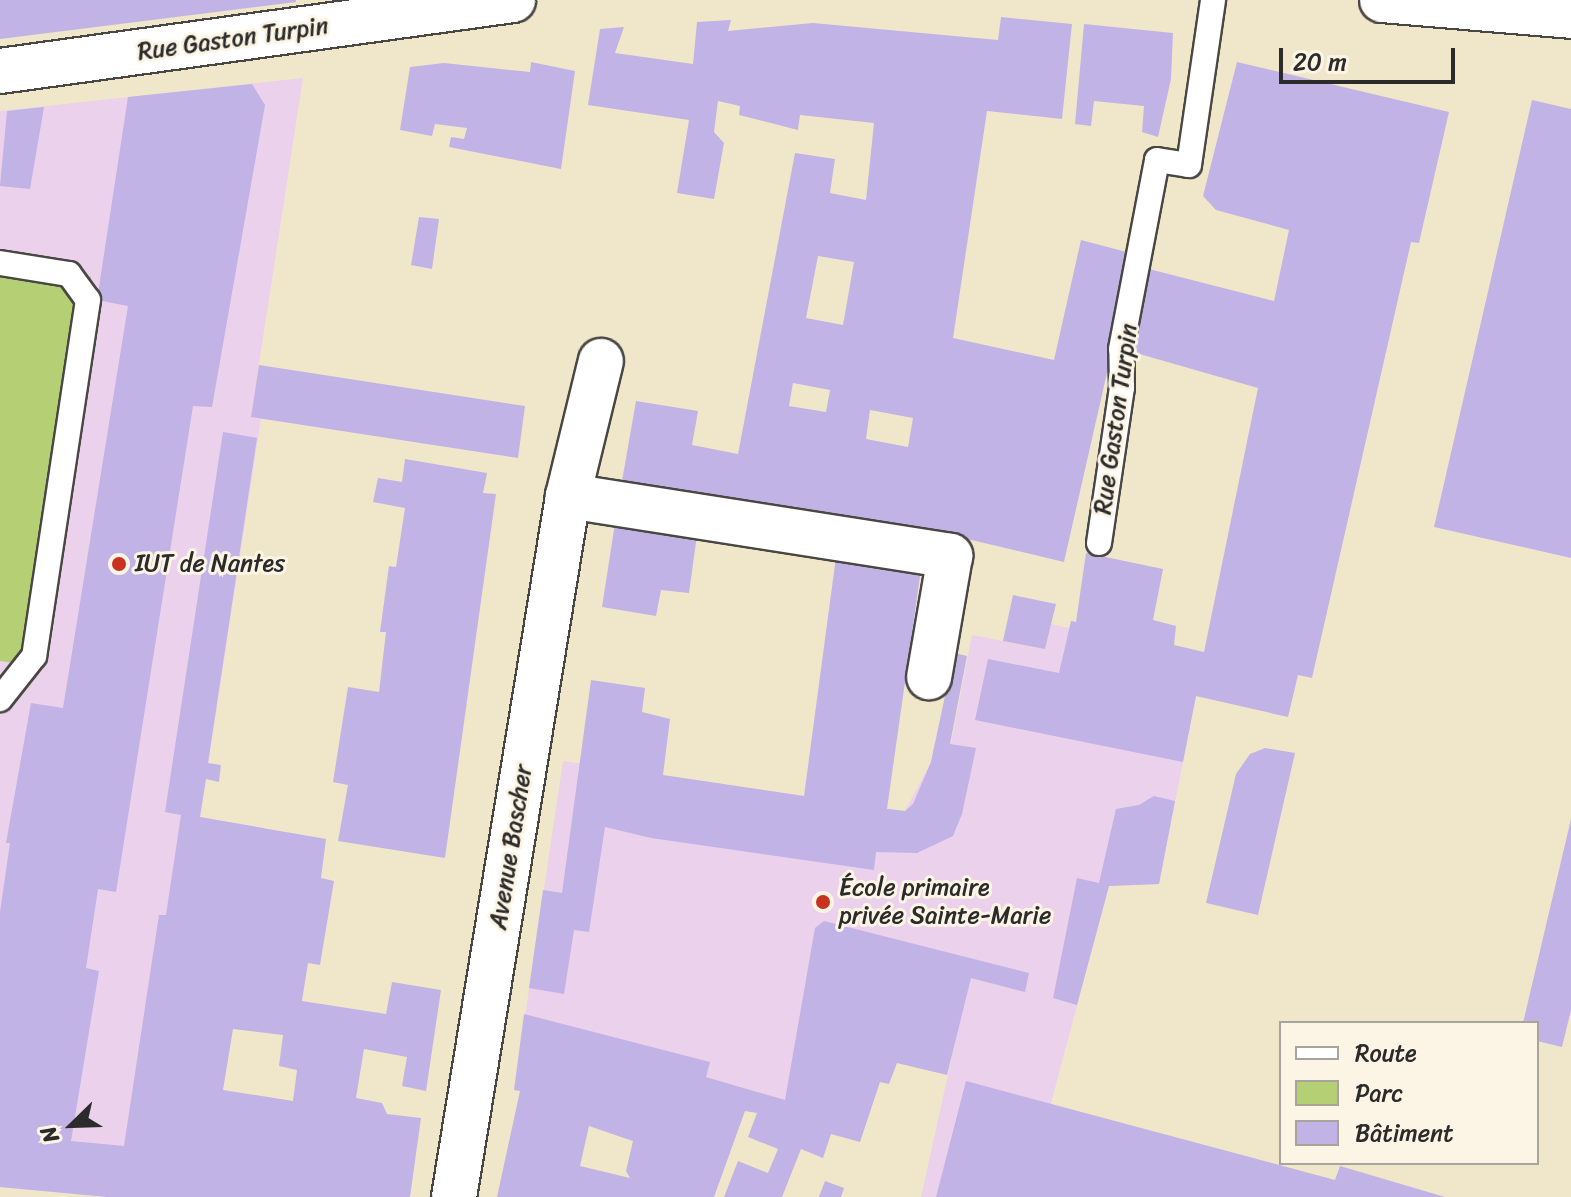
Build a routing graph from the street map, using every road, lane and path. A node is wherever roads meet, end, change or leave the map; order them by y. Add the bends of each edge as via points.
1 (513, 0) edge
2 (1213, 0) edge
3 (1382, 0) edge
4 (1571, 16) edge
5 (0, 71) edge
6 (0, 263) edge
7 (601, 361) dead end
8 (568, 496) junction
9 (1099, 543) dead end
10 (929, 677) dead end
11 (0, 699) edge
12 (454, 1197) edge

1 - 5 street, Rue Gaston Turpin
2 - 9 lane, Rue Gaston Turpin via 1189,165 1157,160 1121,349 1122,388
3 - 4 street
6 - 11 lane via 69,274 88,300 34,656
7 - 8 street, Avenue Bascher
8 - 10 street via 950,556
8 - 12 street, Avenue Bascher

